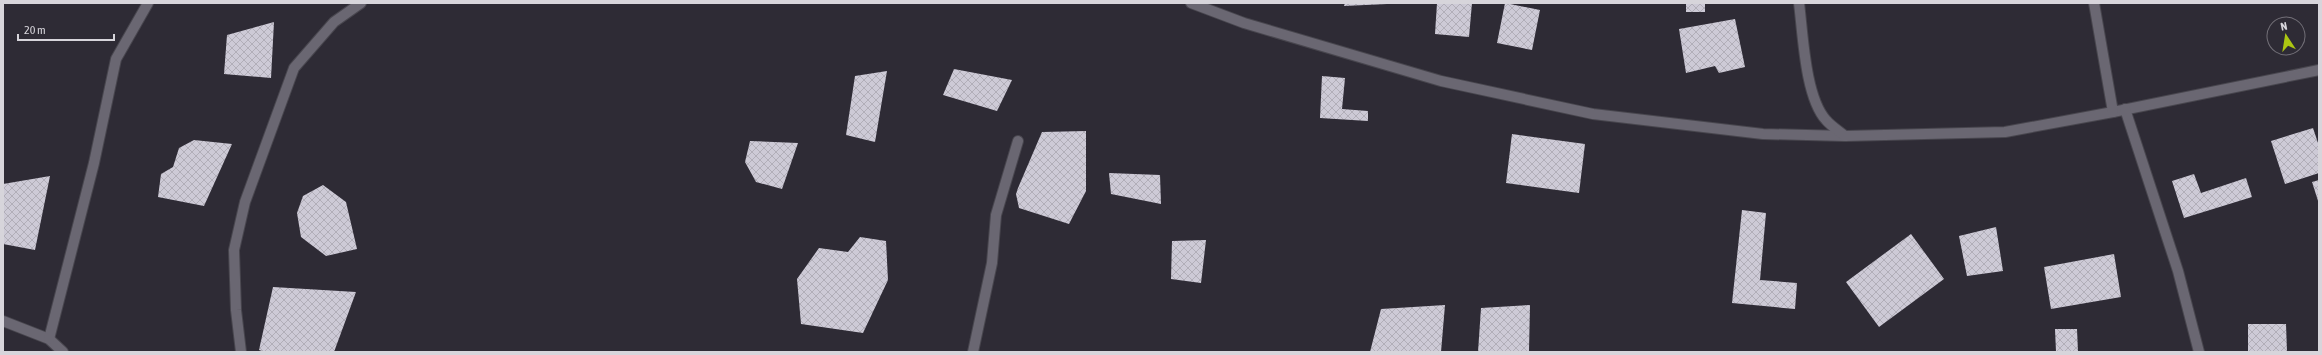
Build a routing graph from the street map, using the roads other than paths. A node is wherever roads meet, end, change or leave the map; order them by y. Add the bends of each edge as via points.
1 (148, 3) edge
2 (361, 3) edge
3 (1190, 3) edge
4 (1799, 3) edge
5 (2094, 3) edge
6 (2319, 70) edge
7 (2125, 109) junction
8 (2113, 112) junction
9 (1845, 136) junction
10 (1018, 141) dead end
11 (3, 320) edge
12 (49, 339) junction
13 (62, 352) edge
14 (241, 352) edge
15 (972, 352) edge
16 (2199, 352) edge

1 - 12 street via 116,59 79,226 61,285
2 - 14 street via 334,22 294,68 245,202 234,250 236,310
3 - 9 street via 1251,26 1441,81 1593,114 1763,134
4 - 9 street via 1814,100 1825,120
5 - 8 street
6 - 7 street
7 - 8 street
7 - 16 street via 2178,271
8 - 9 street via 2005,132
10 - 15 street via 996,215 992,263
11 - 12 street
12 - 13 street

